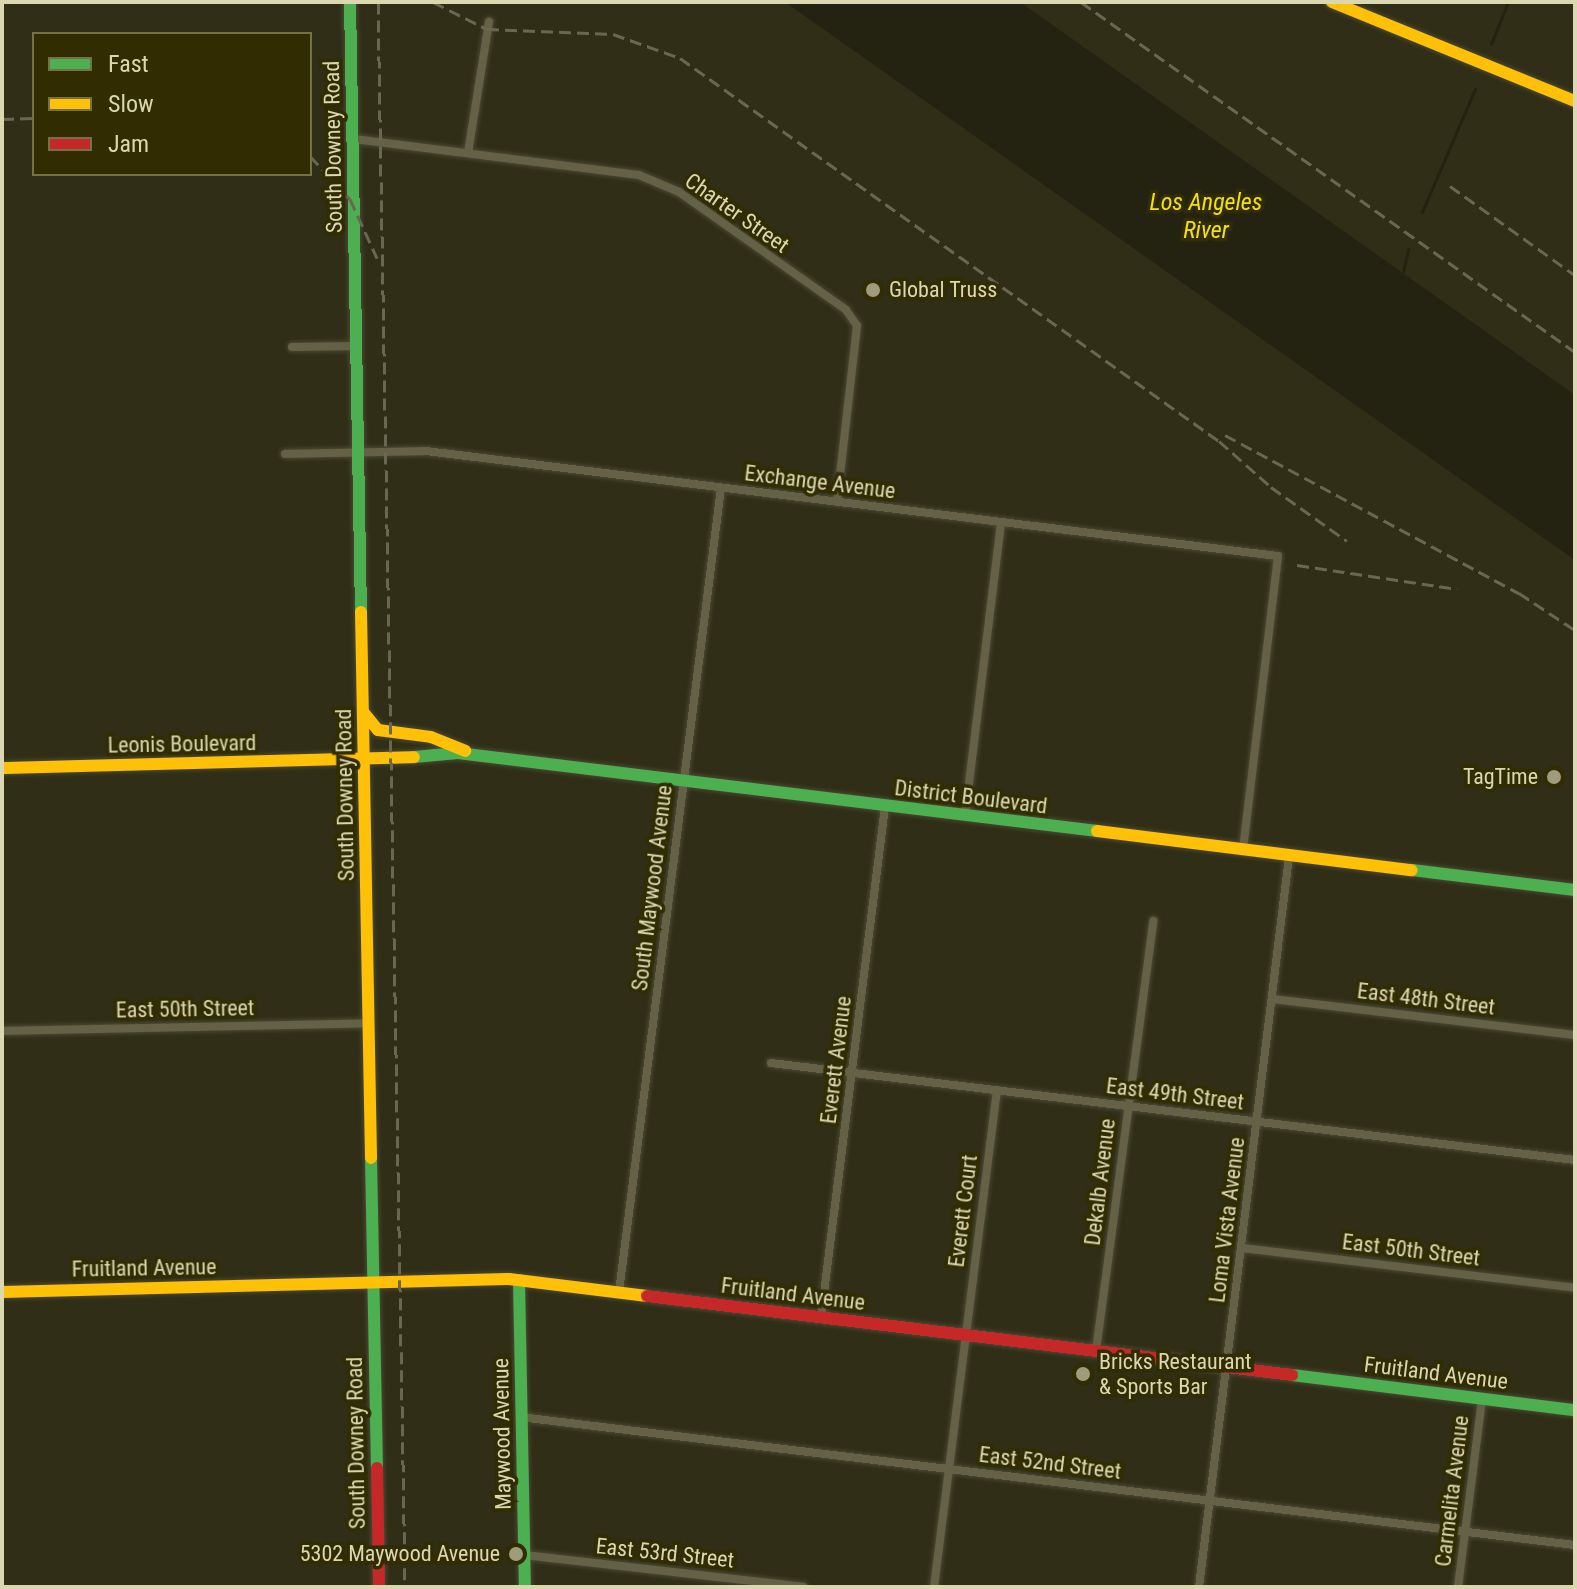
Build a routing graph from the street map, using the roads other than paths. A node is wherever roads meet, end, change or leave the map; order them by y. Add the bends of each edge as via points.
1 (350, 2) edge
2 (1332, 2) edge
3 (489, 22) dead end
4 (1575, 101) edge
5 (354, 139) junction
6 (468, 153) junction
7 (357, 346) junction
8 (292, 347) dead end
9 (358, 452) junction
10 (285, 454) dead end
11 (721, 488) junction
12 (837, 502) junction
13 (1001, 522) junction
14 (364, 713) junction
15 (471, 755) junction
16 (363, 761) junction
17 (2, 768) edge
18 (683, 782) junction
19 (885, 807) junction
20 (965, 816) junction
21 (1243, 851) junction
22 (1289, 857) junction
23 (1575, 890) edge
24 (1153, 921) dead end
25 (1272, 999) junction
26 (369, 1023) junction
27 (2, 1031) edge
28 (1575, 1035) edge
29 (771, 1063) dead end
30 (853, 1073) junction
31 (997, 1090) junction
32 (1128, 1106) junction
33 (1257, 1122) junction
34 (1575, 1160) edge
35 (1242, 1248) junction
36 (519, 1280) junction
37 (373, 1282) junction
38 (1575, 1288) edge
39 (2, 1292) edge
40 (619, 1292) junction
41 (821, 1317) junction
42 (966, 1335) junction
43 (1096, 1351) junction
44 (1228, 1368) junction
45 (1482, 1399) junction
46 (1575, 1410) edge
47 (520, 1417) junction
48 (949, 1469) junction
49 (1210, 1501) junction
50 (1465, 1532) junction
51 (1575, 1545) edge
52 (524, 1555) junction
53 (379, 1587) edge
54 (525, 1587) edge
55 (803, 1587) edge
56 (934, 1587) edge
57 (1199, 1587) edge
58 (1458, 1587) edge

1 - 5 main road, South Downey Road
2 - 4 main road
3 - 6 street
5 - 6 street, Charter Street
5 - 7 main road, South Downey Road
6 - 12 street, Charter Street via 639,175 679,192 850,313 857,326
7 - 8 street
7 - 9 main road, South Downey Road
9 - 10 street, Exchange Avenue
9 - 11 street, Exchange Avenue via 426,451
9 - 14 main road, South Downey Road
11 - 12 street, Exchange Avenue
11 - 18 street, South Maywood Avenue
12 - 13 street, Exchange Avenue
13 - 20 street
13 - 21 street, Exchange Avenue via 1278,556
14 - 15 main road via 378,730 431,737
14 - 16 main road, South Downey Road
15 - 16 main road, District Boulevard via 414,753
15 - 18 main road, District Boulevard
16 - 17 main road, Leonis Boulevard
16 - 26 main road, South Downey Road
18 - 19 main road, District Boulevard
18 - 40 street, South Maywood Avenue
19 - 20 main road, District Boulevard
19 - 30 street, Everett Avenue
20 - 21 main road, District Boulevard
21 - 22 main road, District Boulevard
22 - 23 main road, District Boulevard
22 - 25 street, Loma Vista Avenue
24 - 32 street, Dekalb Avenue
25 - 28 street, East 48th Street
25 - 33 street, Loma Vista Avenue
26 - 27 street, East 50th Street
26 - 37 main road, South Downey Road
29 - 30 street, East 49th Street
30 - 31 street, East 49th Street
30 - 41 street, Everett Avenue
31 - 32 street, East 49th Street
31 - 42 street, Everett Court
32 - 33 street, East 49th Street
32 - 43 street, Dekalb Avenue
33 - 34 street, East 49th Street
33 - 35 street, Loma Vista Avenue
35 - 38 street, East 50th Street
35 - 44 street, Loma Vista Avenue
36 - 37 main road, Fruitland Avenue
36 - 40 main road, Fruitland Avenue
36 - 47 main road, Maywood Avenue
37 - 39 main road, Fruitland Avenue
37 - 53 main road, South Downey Road
40 - 41 main road, Fruitland Avenue
41 - 42 main road, Fruitland Avenue
42 - 43 main road, Fruitland Avenue
42 - 48 street
43 - 44 main road, Fruitland Avenue
44 - 45 main road, Fruitland Avenue
44 - 49 street, Loma Vista Avenue
45 - 46 main road, Fruitland Avenue
45 - 50 street, Carmelita Avenue
47 - 48 street, East 52nd Street
47 - 52 main road, Maywood Avenue
48 - 49 street, East 52nd Street
48 - 56 street
49 - 50 street, East 52nd Street
49 - 57 street, Loma Vista Avenue
50 - 51 street, East 52nd Street
50 - 58 street, Carmelita Avenue
52 - 54 main road, Maywood Avenue
52 - 55 street, East 53rd Street

